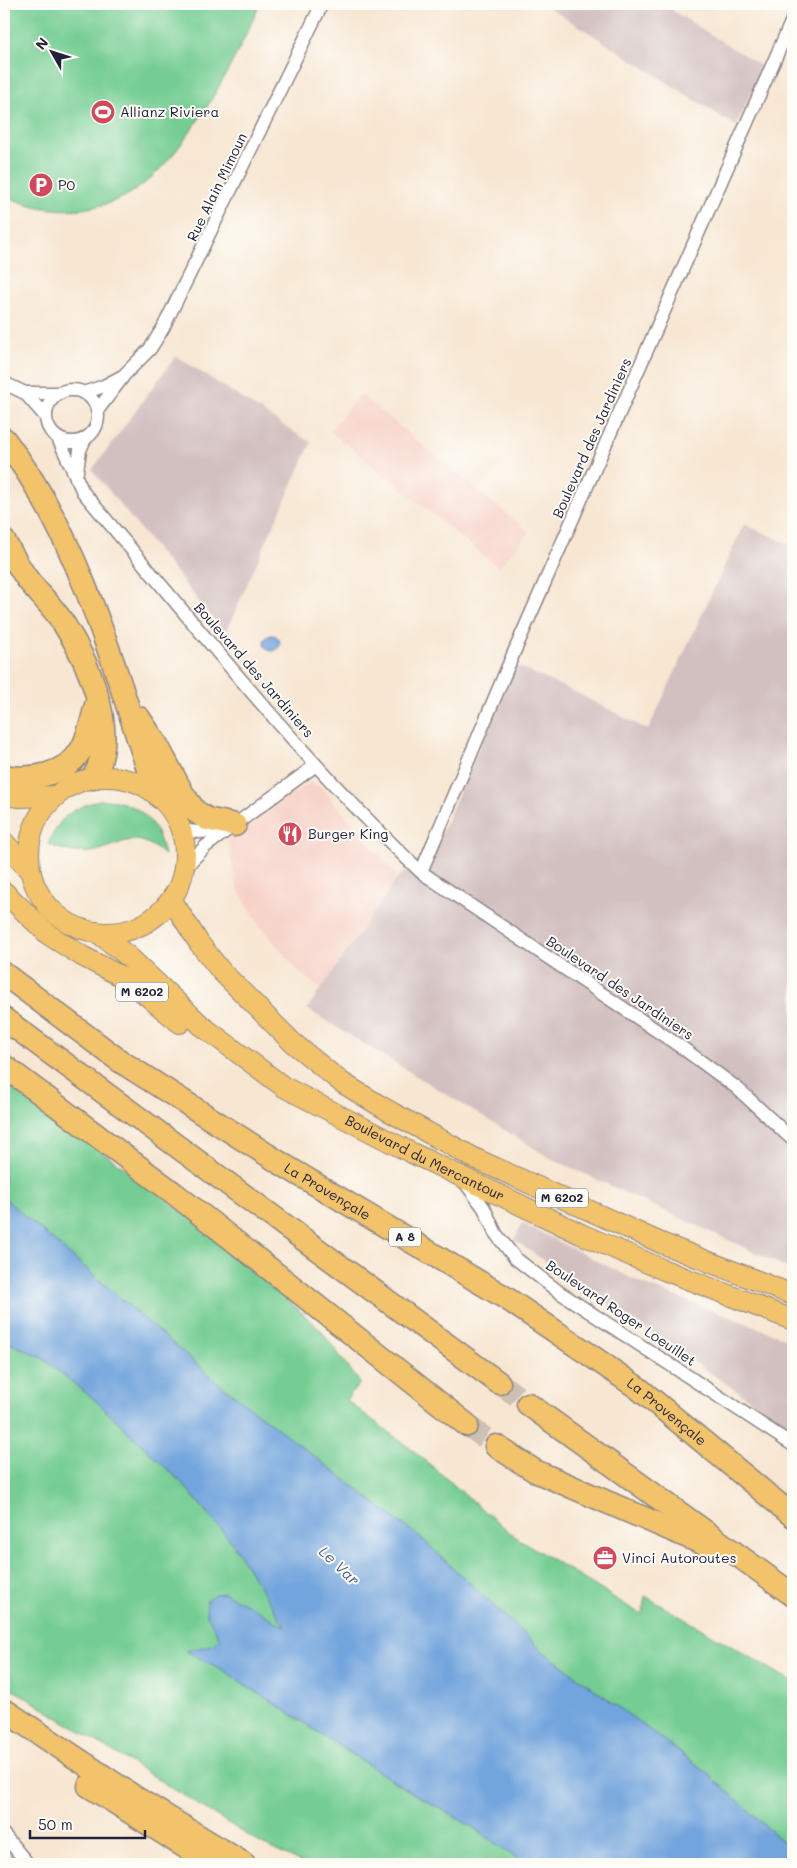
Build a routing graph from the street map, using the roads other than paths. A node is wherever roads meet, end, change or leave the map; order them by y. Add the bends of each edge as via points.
1 (322, 4) edge
2 (793, 18) edge
3 (126, 374) junction
4 (4, 383) edge
5 (83, 392) junction
6 (25, 393) junction
7 (60, 393) junction
8 (97, 410) junction
9 (46, 417) junction
10 (58, 438) junction
11 (4, 439) edge
12 (85, 439) junction
13 (76, 478) junction
14 (4, 542) edge
15 (4, 562) edge
16 (28, 579) junction
17 (124, 699) junction
18 (97, 700) junction
19 (316, 765) junction
20 (4, 776) edge
21 (93, 778) junction
22 (4, 795) edge
23 (56, 796) junction
24 (160, 797) junction
25 (235, 824) junction
26 (181, 829) junction
27 (4, 842) edge
28 (30, 871) junction
29 (421, 872) junction
30 (183, 873) junction
31 (4, 892) edge
32 (171, 898) junction
33 (96, 932) junction
34 (4, 974) edge
35 (4, 1018) edge
36 (4, 1066) edge
37 (284, 1087) junction
38 (793, 1140) edge
39 (462, 1176) junction
40 (793, 1295) edge
41 (793, 1320) edge
42 (499, 1383) tunnel mouth
43 (528, 1404) tunnel mouth
44 (467, 1425) tunnel mouth
45 (793, 1445) edge
46 (496, 1446) tunnel mouth
47 (793, 1516) edge
48 (751, 1564) junction
49 (793, 1595) edge
50 (4, 1710) edge
51 (4, 1728) edge
52 (4, 1835) edge
53 (28, 1864) edge
54 (212, 1864) edge
55 (244, 1864) edge

1 - 3 street, Rue Alain Mimoun via 163,328 150,349
2 - 29 street, Boulevard des Jardiniers
3 - 5 street, Rue Alain Mimoun via 104,386
3 - 8 street, Rue Alain Mimoun
4 - 6 street
5 - 7 street
5 - 8 street
6 - 7 street
6 - 9 street
7 - 9 street via 50,404
8 - 12 street via 96,427
9 - 10 street via 52,433
10 - 12 street via 71,442
10 - 13 street, Boulevard des Jardiniers
11 - 17 highway via 39,490 66,546 97,620
12 - 13 street
13 - 19 street, Boulevard des Jardiniers via 108,523
14 - 16 highway
15 - 16 highway
16 - 18 highway via 64,623 90,676
17 - 24 highway
17 - 25 highway via 157,744 195,811 207,819
18 - 20 highway via 86,740 71,762 33,777
18 - 21 highway via 104,734 99,768
19 - 25 street
19 - 29 street, Boulevard des Jardiniers
21 - 23 main road
21 - 24 main road via 117,777 140,784
22 - 23 main road
23 - 28 main road via 36,822 30,838
24 - 26 main road
25 - 26 street via 205,832
25 - 30 street via 206,846
26 - 30 main road via 185,851
27 - 28 main road
28 - 33 main road via 39,893 54,912 74,926
29 - 38 street, Boulevard des Jardiniers via 737,1088
30 - 32 main road
31 - 37 main road, M 6202 via 59,942 128,980 200,1039
32 - 33 main road via 157,915 139,926 118,932
32 - 40 main road, Boulevard du Mercantour / M 6202 via 221,971 286,1036 341,1082 474,1158 661,1243
33 - 37 main road, Boulevard du Mercantour / M 6202 via 129,957 202,1026
34 - 47 highway, La Provençale / A 8 via 120,1061 286,1166 506,1298 588,1353 638,1388
35 - 42 highway
36 - 44 highway via 175,1194
37 - 39 main road, Boulevard du Mercantour / M 6202
39 - 41 main road, Boulevard du Mercantour / M 6202 via 581,1234
39 - 45 street, Boulevard Roger Loeuillet via 514,1258 559,1292
43 - 48 highway
46 - 48 highway via 535,1471
48 - 49 highway
50 - 55 highway via 136,1798
51 - 54 highway via 123,1809
52 - 53 street

